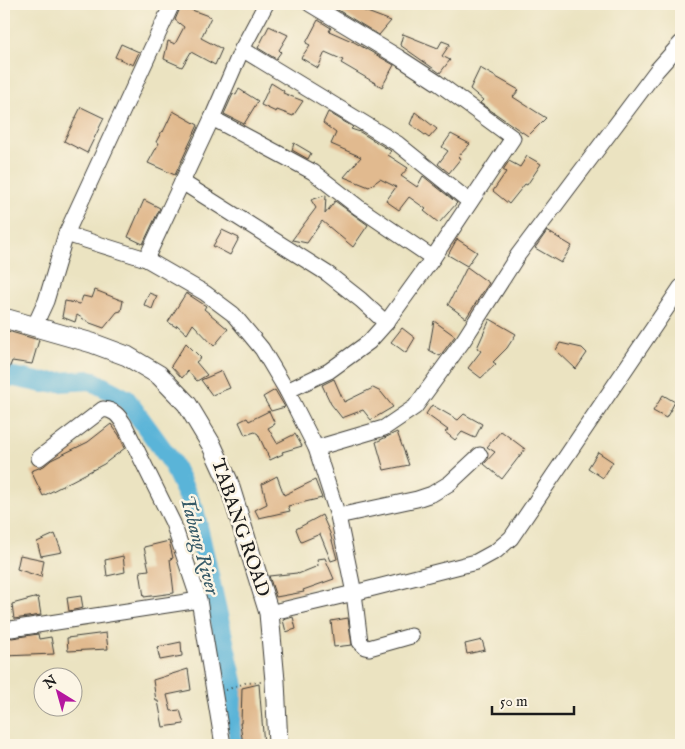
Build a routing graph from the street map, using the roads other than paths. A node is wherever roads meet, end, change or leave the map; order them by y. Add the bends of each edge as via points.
1 (172, 4) edge
2 (266, 4) edge
3 (310, 4) edge
4 (681, 43) edge
5 (242, 49) junction
6 (212, 118) junction
7 (182, 182) junction
8 (470, 202) junction
9 (66, 234) junction
10 (433, 258) junction
11 (146, 259) junction
12 (681, 288) edge
13 (4, 318) edge
14 (386, 323) junction
15 (34, 327) junction
16 (287, 391) junction
17 (316, 448) junction
18 (480, 455) dead end
19 (39, 458) dead end
20 (338, 516) junction
21 (354, 593) junction
22 (198, 600) junction
23 (269, 613) junction
24 (10, 629) dead end
25 (412, 636) dead end
26 (223, 745) edge
27 (278, 745) edge

1 - 9 street
2 - 5 street
3 - 8 street via 438,83 513,138
4 - 17 street via 529,239 463,341 415,407 384,428
5 - 6 street
5 - 8 street via 398,144
6 - 7 street
6 - 10 street via 313,172
7 - 11 street
7 - 14 street via 328,274
8 - 10 street
9 - 11 street
9 - 15 street via 46,301
10 - 14 street
11 - 16 street via 205,292 233,314 262,349
12 - 21 street via 511,538 476,562
13 - 15 main road, TABANG ROAD
14 - 16 street via 369,342 329,371
15 - 23 main road, TABANG ROAD via 92,342 127,356 159,375 187,404 228,481
16 - 17 street
17 - 20 street
18 - 20 street via 450,483 432,494
19 - 22 street via 103,409 118,415 173,523
20 - 21 street
21 - 23 street
21 - 25 street via 363,646 368,648
22 - 24 street
22 - 26 street
23 - 27 main road, TABANG ROAD

